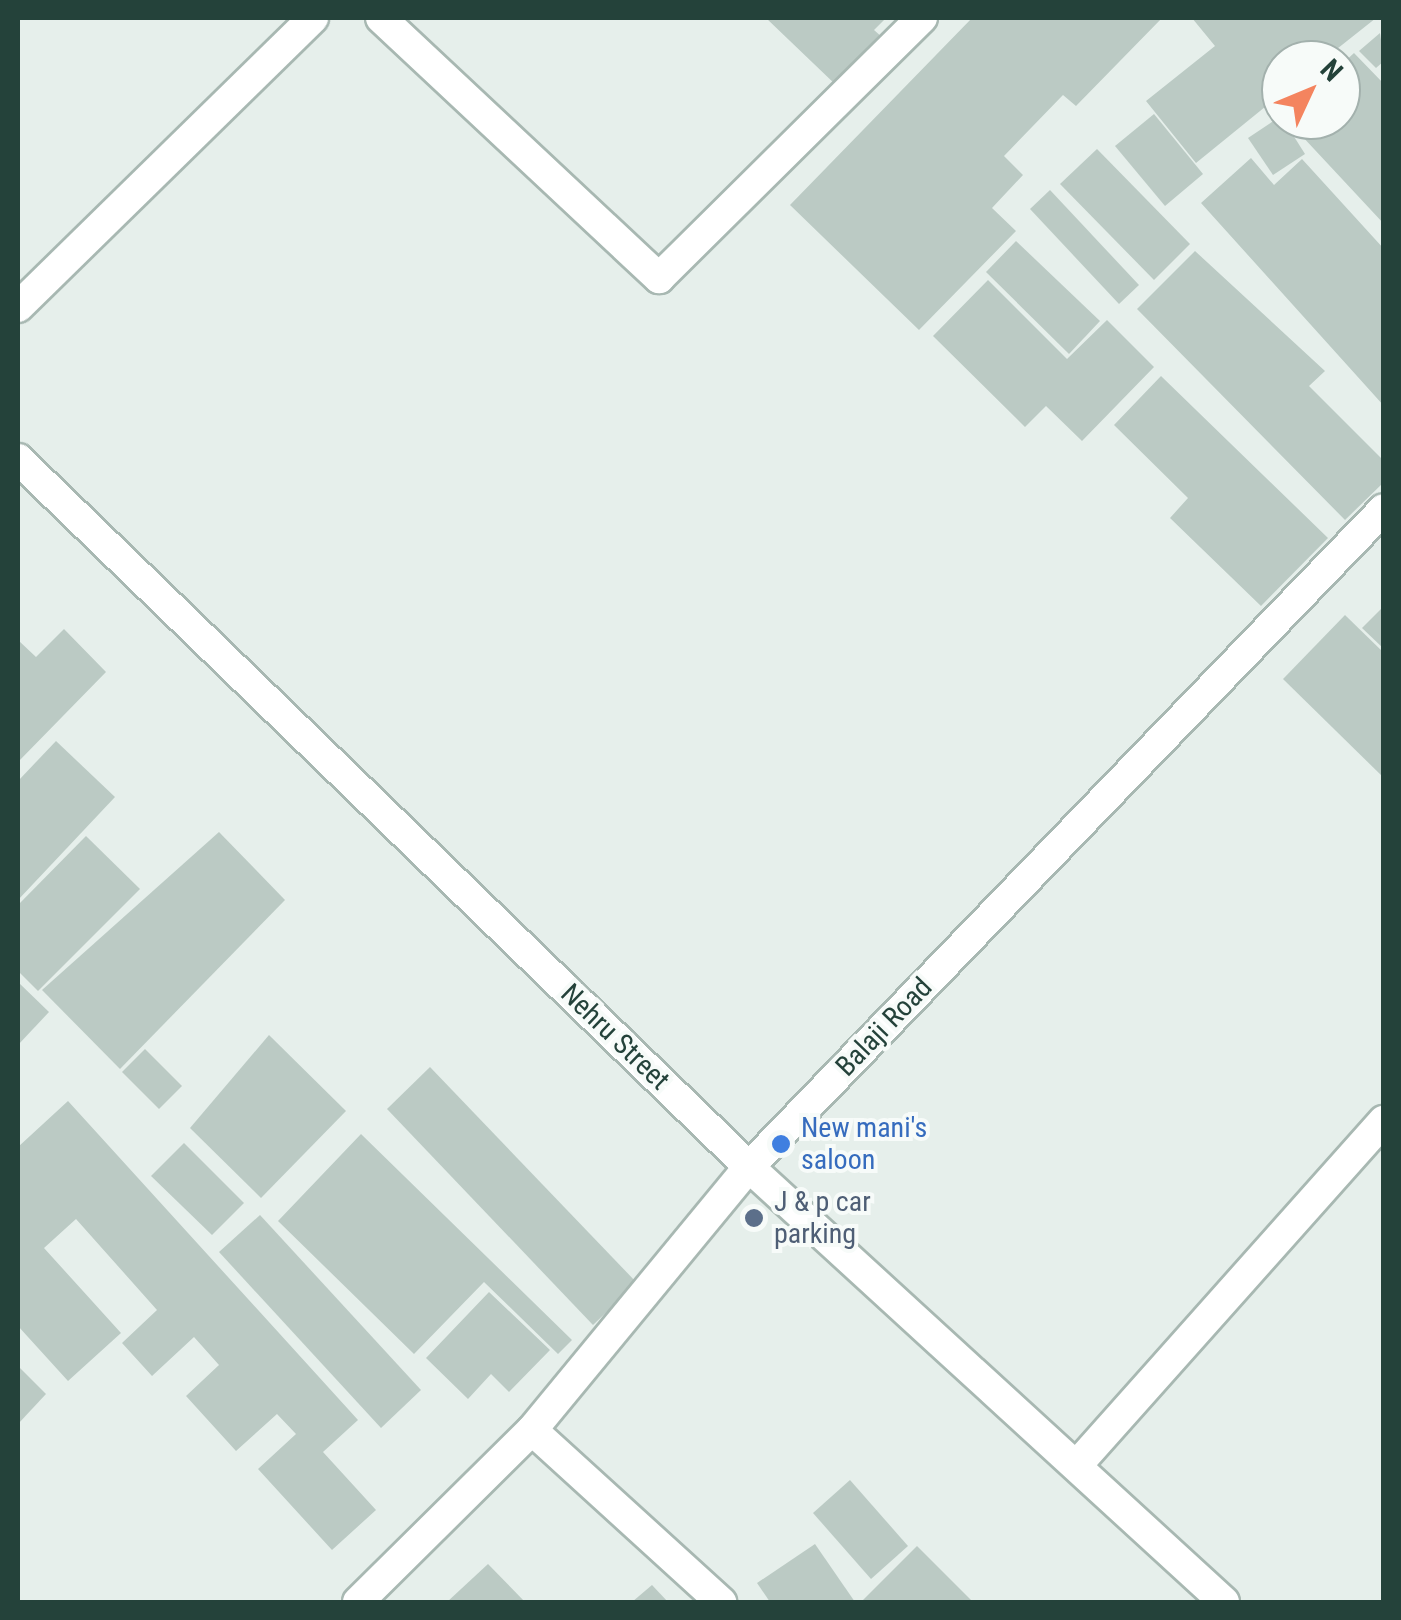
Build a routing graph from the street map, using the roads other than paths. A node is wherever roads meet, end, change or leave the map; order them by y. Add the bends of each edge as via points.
1 (314, 18) edge
2 (381, 18) edge
3 (922, 18) edge
4 (18, 307) edge
5 (18, 459) edge
6 (1384, 509) edge
7 (1384, 1121) edge
8 (749, 1166) junction
9 (532, 1430) junction
10 (1077, 1465) junction
11 (358, 1602) edge
12 (721, 1602) edge
13 (1224, 1602) edge

1 - 4 street
2 - 3 street via 659,278
5 - 8 street, Nehru Street
6 - 8 street, Balaji Road
7 - 10 street
8 - 9 street, Balaji Road
8 - 10 street, Nehru Street
9 - 11 street, Balaji Road
9 - 12 street
10 - 13 street, Nehru Street

